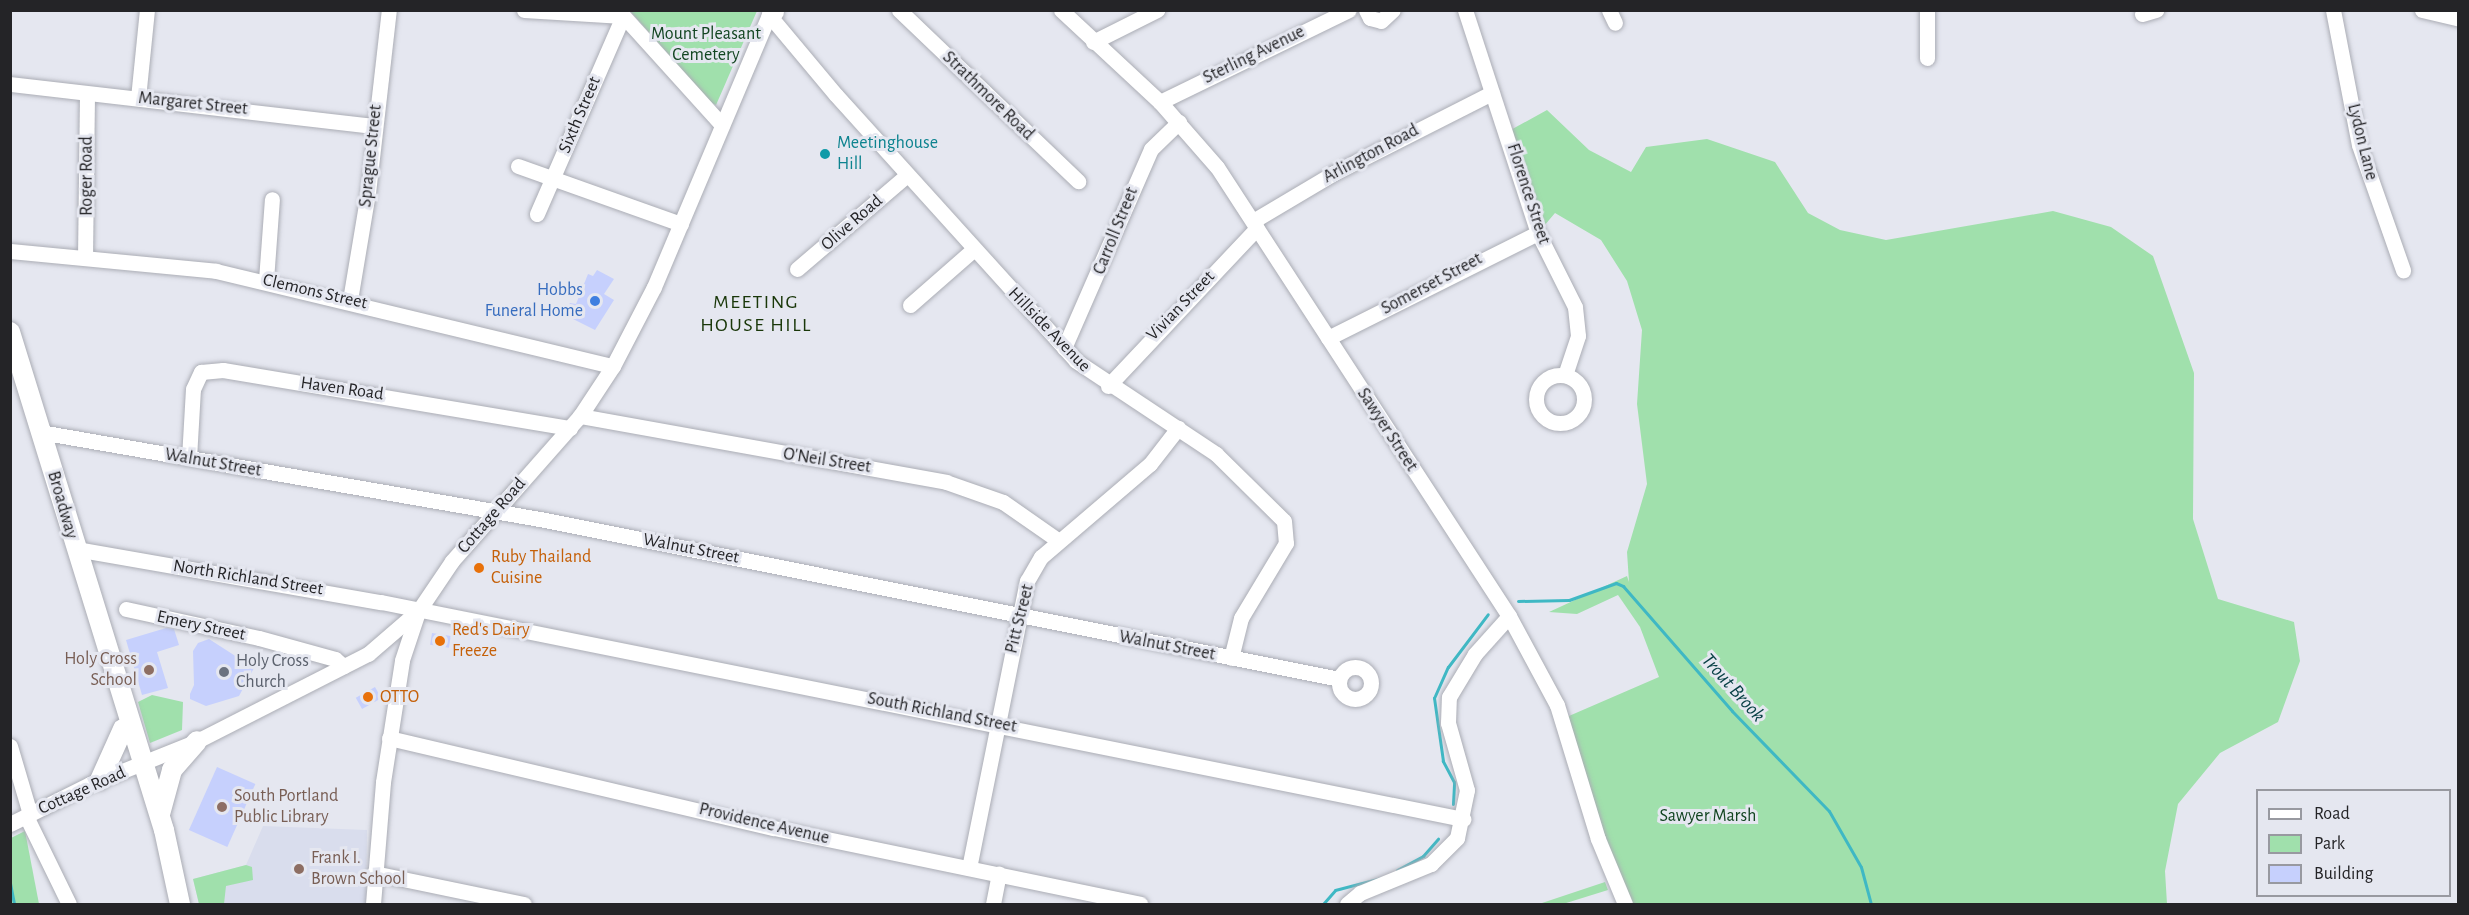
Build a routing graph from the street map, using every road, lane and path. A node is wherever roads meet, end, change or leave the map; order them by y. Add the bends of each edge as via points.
1 (147, 10) edge
2 (389, 10) edge
3 (524, 10) edge
4 (899, 10) edge
5 (1061, 10) edge
6 (1157, 10) edge
7 (1349, 10) edge
8 (1366, 10) edge
9 (1393, 10) edge
10 (1465, 10) edge
11 (1927, 10) edge
12 (2333, 10) edge
13 (2422, 10) edge
14 (773, 12) edge
15 (620, 13) edge
16 (2458, 18) edge
17 (1093, 42) junction
18 (1927, 58) dead end
19 (10, 84) edge
20 (1492, 93) junction
21 (87, 94) junction
22 (138, 98) junction
23 (1160, 102) junction
24 (1179, 122) junction
25 (722, 125) junction
26 (375, 126) junction
27 (518, 166) dead end
28 (906, 176) junction
29 (553, 180) junction
30 (1078, 181) dead end
31 (272, 199) dead end
32 (537, 214) dead end
33 (681, 224) junction
34 (1255, 225) junction
35 (1538, 233) junction
36 (974, 249) junction
37 (10, 251) edge
38 (85, 258) junction
39 (797, 269) dead end
40 (2403, 270) dead end
41 (266, 280) junction
42 (350, 300) junction
43 (910, 305) dead end
44 (10, 332) edge
45 (1328, 338) junction
46 (1064, 348) junction
47 (613, 366) junction
48 (1565, 375) dead end
49 (1108, 386) junction
50 (575, 422) junction
51 (1178, 428) junction
52 (40, 432) junction
53 (189, 458) junction
54 (496, 512) junction
55 (1059, 541) junction
56 (75, 549) junction
57 (126, 609) dead end
58 (419, 610) junction
59 (1018, 616) junction
60 (1509, 616) junction
61 (1232, 658) junction
62 (343, 666) junction
63 (114, 678) junction
64 (1339, 679) dead end
65 (998, 724) junction
66 (123, 729) junction
67 (389, 738) junction
68 (197, 741) junction
69 (10, 746) edge
70 (139, 765) junction
71 (100, 780) junction
72 (28, 815) junction
73 (160, 817) junction
74 (1463, 819) junction
75 (10, 824) edge
76 (969, 868) junction
77 (374, 873) junction
78 (999, 874) junction
79 (178, 898) edge
80 (69, 904) edge
81 (373, 904) edge
82 (524, 904) edge
83 (993, 904) edge
84 (1140, 904) edge
85 (1347, 904) edge
86 (1625, 904) edge

1 - 22 street
2 - 26 street, Sprague Street
3 - 15 street
4 - 30 street, Strathmore Road
5 - 17 street, Sawyer Street
6 - 17 street
7 - 23 street, Sterling Avenue
8 - 9 street via 1370,18 1382,21
10 - 20 street, Florence Street
11 - 18 street
12 - 40 street, Lydon Lane via 2359,145
13 - 16 street
14 - 25 street, Cottage Road
14 - 28 street, Hillside Avenue
15 - 25 street
15 - 29 street, Sixth Street
17 - 23 street, Sawyer Street
19 - 21 street, Margaret Street
20 - 34 street, Arlington Road via 1334,172
20 - 35 street, Florence Street
21 - 22 street, Margaret Street
21 - 38 street, Roger Road
22 - 26 street, Margaret Street
23 - 24 street, Sawyer Street
24 - 34 street, Sawyer Street
24 - 46 street, Carroll Street via 1151,149
25 - 33 street, Cottage Road
26 - 42 street, Sprague Street
27 - 29 street
28 - 36 street, Hillside Avenue
28 - 39 street, Olive Road
29 - 32 street, Sixth Street
29 - 33 street
31 - 41 street
33 - 47 street, Cottage Road
34 - 45 street, Sawyer Street
34 - 49 street, Vivian Street
35 - 45 street, Somerset Street
35 - 48 street, Florence Street via 1578,316 1578,336
36 - 43 street
36 - 46 street, Hillside Avenue
37 - 38 street, Clemons Street
38 - 41 street, Clemons Street
41 - 42 street, Clemons Street
42 - 47 street, Clemons Street
44 - 52 main road, Broadway
45 - 60 street, Sawyer Street
46 - 49 street, Hillside Avenue
47 - 50 street, Cottage Road
49 - 51 street, Hillside Avenue
50 - 53 street, Haven Road via 223,370 201,372 193,389
50 - 54 street, Cottage Road
50 - 55 street, O'Neil Street via 946,482 1003,502
51 - 55 street, Pitt Street via 1149,464
51 - 61 street, Hillside Avenue via 1216,454 1284,521 1287,533 1277,559 1241,618
52 - 53 street, Walnut Street
52 - 56 main road, Broadway
53 - 54 street, Walnut Street
54 - 58 street, Cottage Road via 452,561
54 - 59 street, Walnut Street
55 - 59 street, Pitt Street via 1041,557 1027,581
56 - 58 street, North Richland Street
56 - 63 main road, Broadway
57 - 62 street, Emery Street via 259,638 335,659
58 - 62 street, Cottage Road via 375,650
58 - 65 street, South Richland Street
58 - 67 street via 402,660
59 - 61 street, Walnut Street
59 - 65 street, Pitt Street
60 - 74 street via 1474,654 1449,697 1449,723 1467,790
60 - 86 street, Sawyer Street via 1557,705 1592,821
61 - 64 street, Walnut Street
62 - 68 street, Cottage Road
63 - 66 main road, Broadway
63 - 70 main road, Broadway
65 - 74 street, South Richland Street
65 - 76 street, Pitt Street
66 - 70 main road, Broadway
66 - 71 main road
67 - 76 street, Providence Avenue
67 - 77 street
68 - 70 street, Cottage Road
68 - 73 main road via 172,770
69 - 72 street
70 - 71 street, Cottage Road
70 - 73 main road, Broadway
70 - 79 main road, Broadway via 160,858
71 - 72 street, Cottage Road
72 - 75 street, Cottage Road
72 - 80 street
73 - 79 main road, Broadway
74 - 85 street via 1446,853 1422,868 1360,893
76 - 78 street, Providence Avenue
77 - 81 street
77 - 82 street
78 - 83 street
78 - 84 street, Providence Avenue

